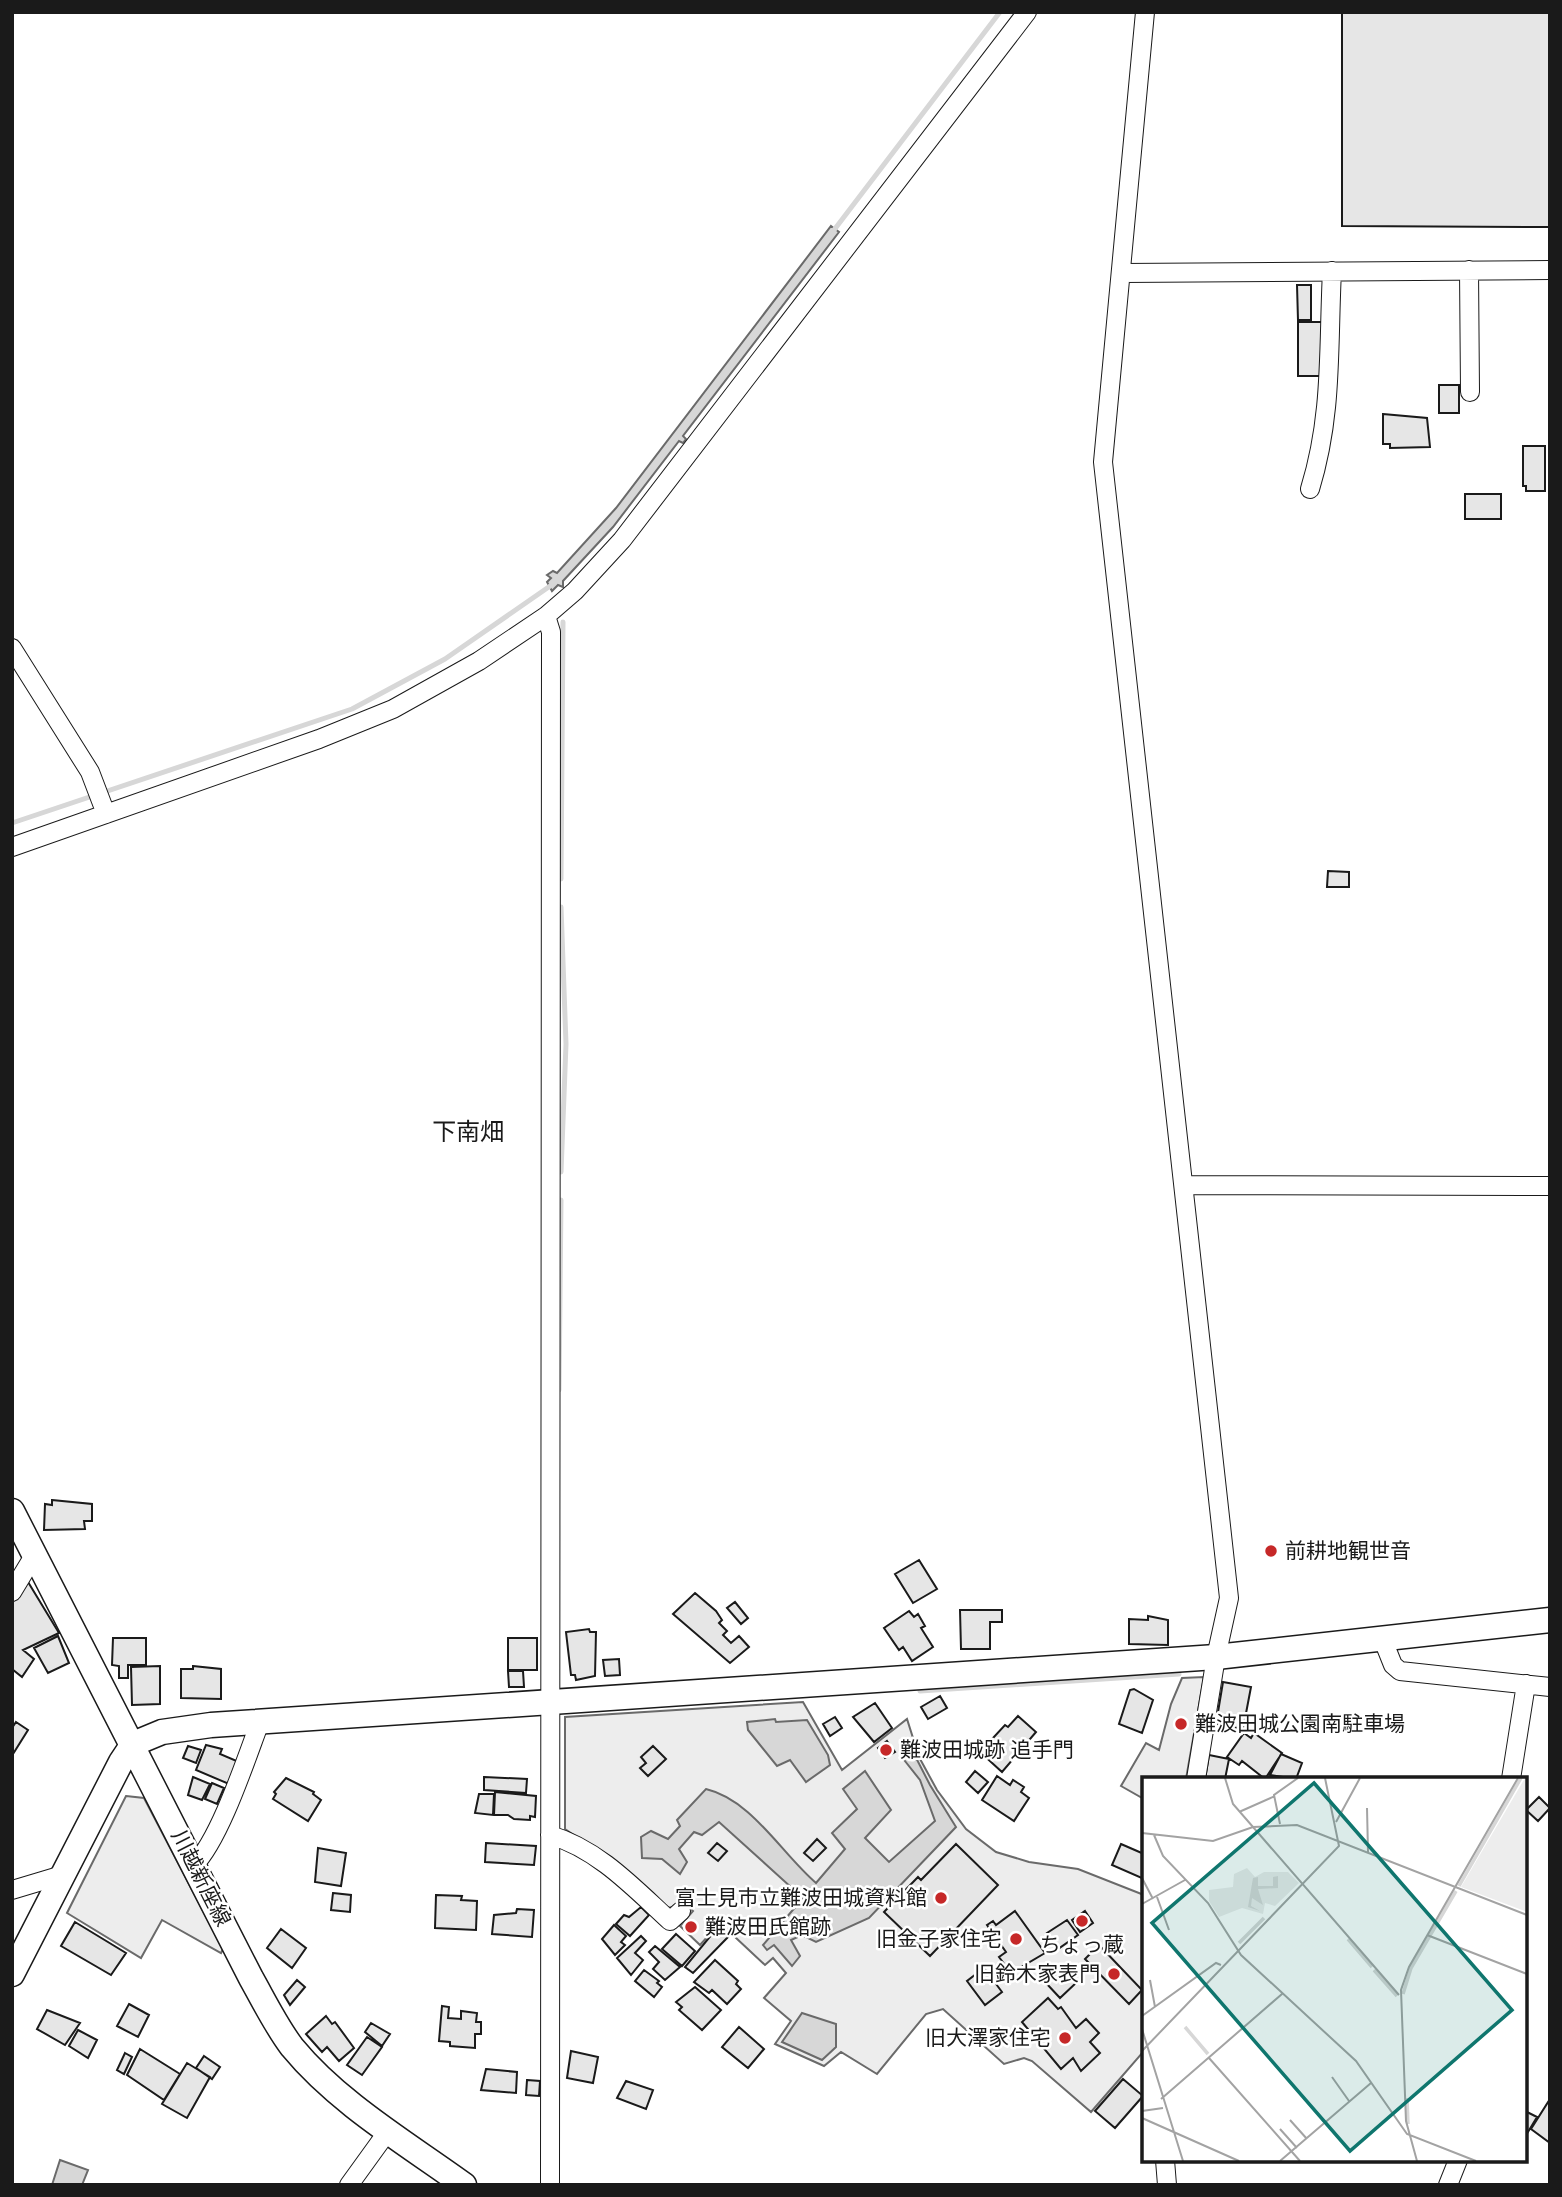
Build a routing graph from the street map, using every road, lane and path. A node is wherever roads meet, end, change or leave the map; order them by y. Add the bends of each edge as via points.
1 (1027, 12) edge
2 (1145, 12) edge
3 (1469, 270) junction
4 (1550, 270) edge
5 (1332, 271) junction
6 (1123, 273) junction
7 (1470, 392) dead end
8 (1310, 489) dead end
9 (546, 616) junction
10 (12, 648) edge
11 (105, 810) junction
12 (12, 847) edge
13 (1185, 1185) junction
14 (1550, 1186) edge
15 (12, 1511) edge
16 (35, 1554) junction
17 (12, 1592) edge
18 (1550, 1620) edge
19 (1383, 1640) junction
20 (1216, 1657) junction
21 (1526, 1684) junction
22 (1550, 1687) edge
23 (549, 1703) junction
24 (260, 1722) junction
25 (133, 1744) junction
26 (1196, 1777) edge
27 (1511, 1777) edge
28 (550, 1835) junction
29 (194, 1865) junction
30 (62, 1875) junction
31 (12, 1890) edge
32 (681, 1911) dead end
33 (12, 1974) edge
34 (388, 2132) junction
35 (1165, 2162) edge
36 (1457, 2162) edge
37 (349, 2185) edge
38 (464, 2185) edge
39 (550, 2185) edge
40 (1167, 2185) edge
41 (1448, 2185) edge

1 - 9 street via 622,540
2 - 6 street
3 - 4 street
3 - 5 street
3 - 7 street
5 - 6 street
5 - 8 street via 1329,401
6 - 13 street via 1103,462
9 - 11 street via 479,661 393,709
9 - 23 street via 551,632
10 - 11 street via 94,780
11 - 12 street
13 - 14 street
13 - 20 street via 1229,1598
15 - 16 street, 川越新座線
16 - 17 street
16 - 25 street, 川越新座線
18 - 19 street
19 - 20 street
19 - 21 street via 1400,1671
20 - 23 street
20 - 26 street
21 - 22 street
21 - 27 street
23 - 24 street
23 - 28 street
24 - 25 street via 163,1732
24 - 29 street via 203,1857
25 - 29 street, 川越新座線
25 - 30 street
28 - 32 street via 573,1842 623,1878 670,1921
28 - 39 street
29 - 34 street, 川越新座線 via 291,2045 315,2072
30 - 31 street
30 - 33 street
34 - 37 street
34 - 38 street, 川越新座線
35 - 40 street
36 - 41 street

